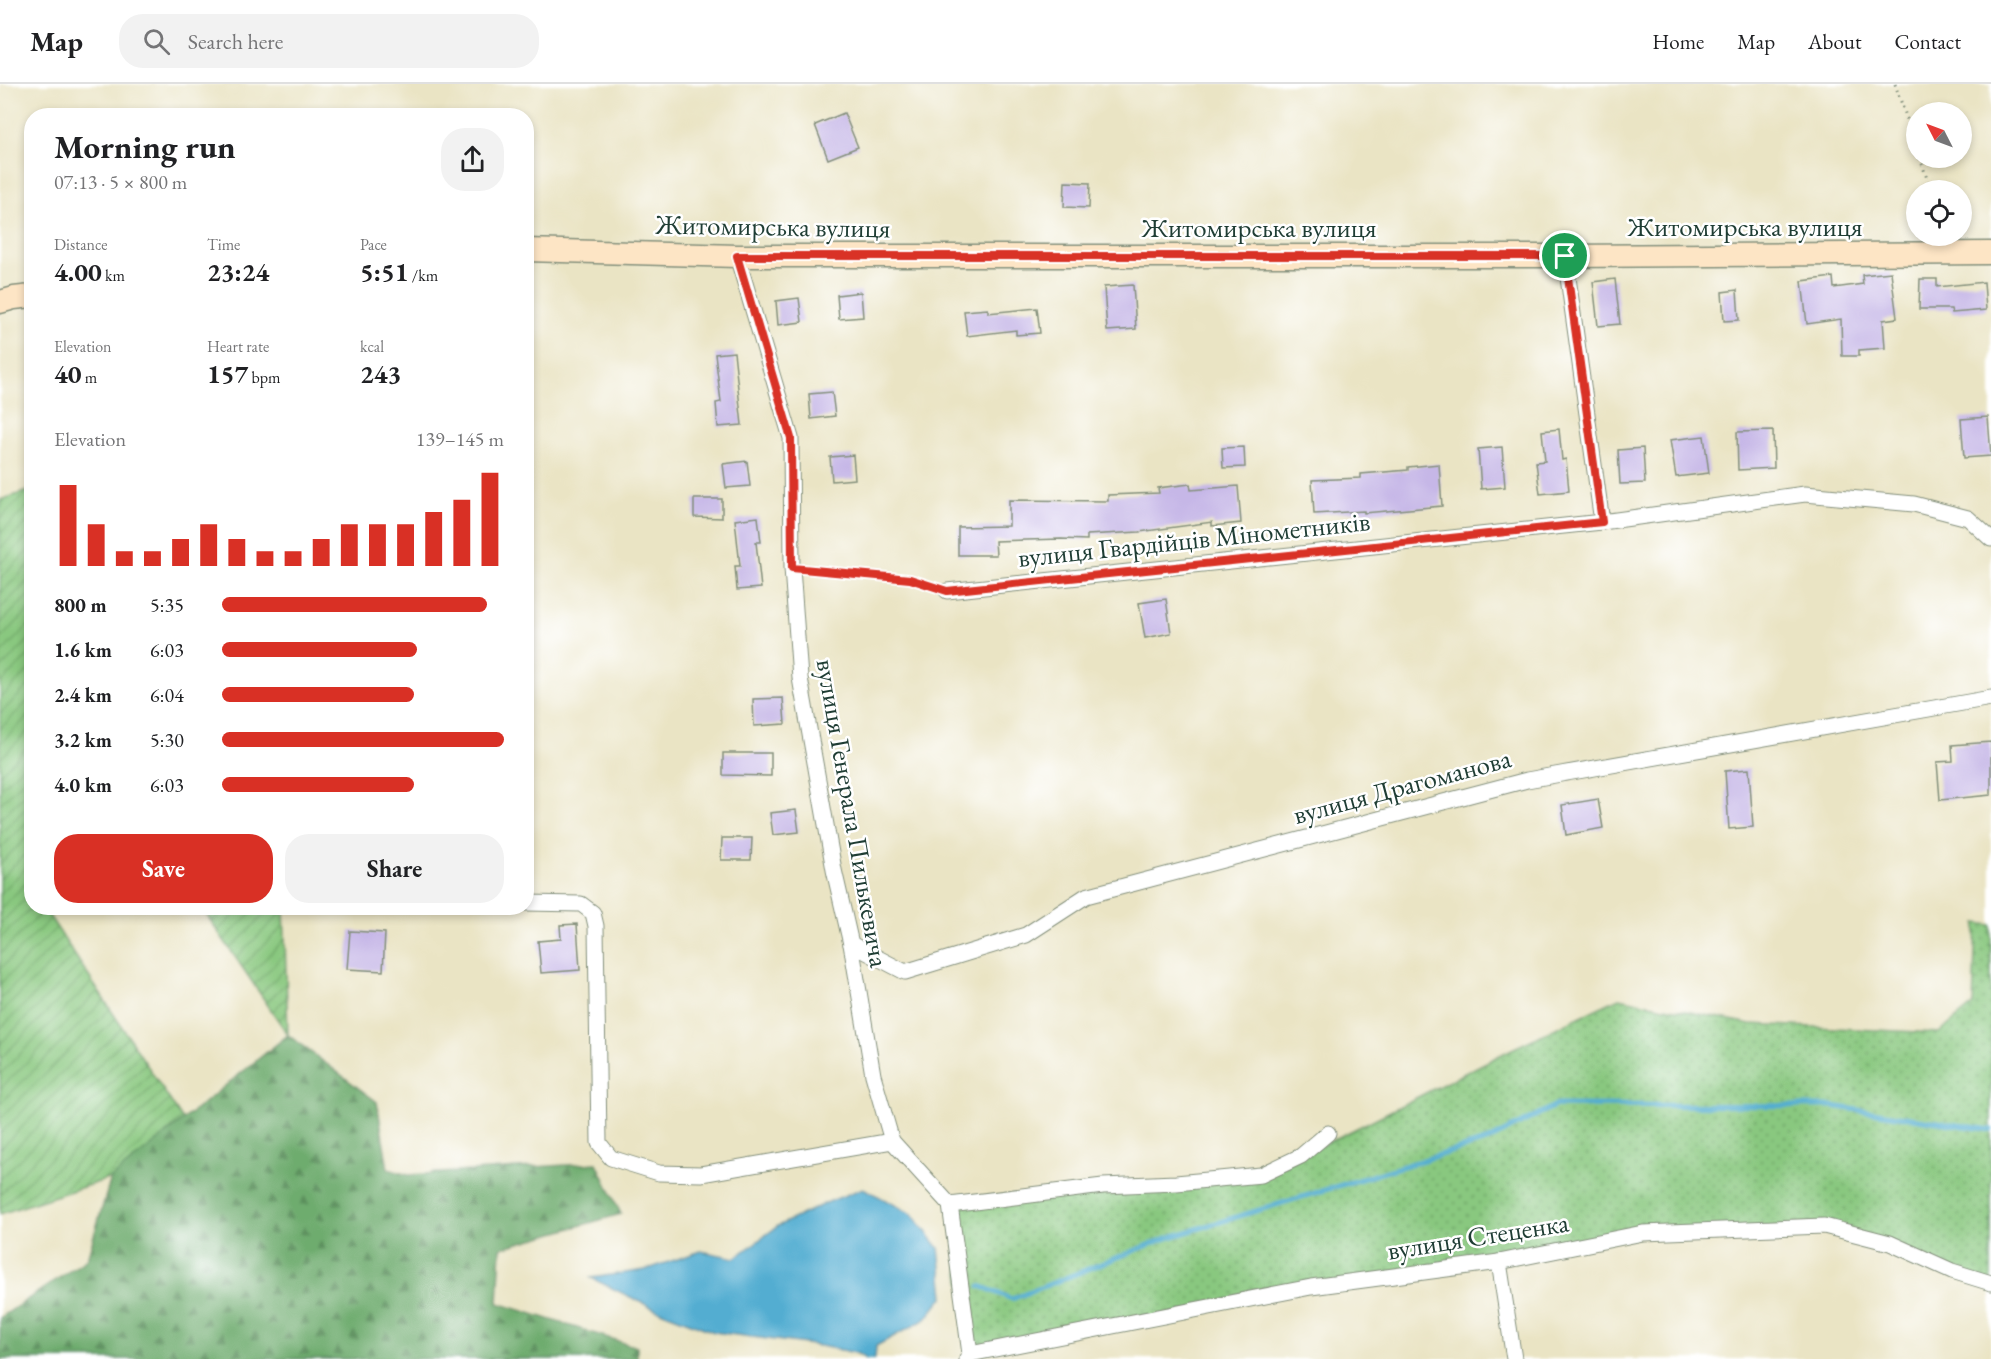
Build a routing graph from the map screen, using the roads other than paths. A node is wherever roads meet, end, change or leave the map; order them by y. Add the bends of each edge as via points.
1 (534, 250) edge
2 (1991, 253) edge
3 (737, 256) junction
4 (1565, 256) junction
5 (24, 297) edge
6 (0, 302) edge
7 (1602, 522) junction
8 (1991, 539) edge
9 (947, 591) road end
10 (1991, 698) edge
11 (534, 903) edge
12 (851, 944) junction
13 (1328, 1132) dead end
14 (892, 1141) junction
15 (950, 1205) junction
16 (1499, 1262) junction
17 (1991, 1282) edge
18 (969, 1357) edge
19 (1514, 1359) edge

1 - 3 main road, Житомирська вулиця
2 - 4 main road, Житомирська вулиця
3 - 4 main road, Житомирська вулиця
3 - 12 street, вулиця Генерала Пилькевича via 791,438 792,568 800,678
4 - 7 street
5 - 6 main road
7 - 8 street, вулиця Гвардійців Мінометників via 1805,495 1914,504 1968,518
7 - 9 street, вулиця Гвардійців Мінометників
10 - 12 street, вулиця Драгоманова via 1527,780 1086,896 1026,935 905,972
11 - 14 street via 581,904 593,913 599,1143 611,1158 659,1173 701,1174
12 - 14 street, вулиця Генерала Пилькевича via 873,1075
13 - 15 street via 1301,1156 1261,1175 1103,1186
14 - 15 street, вулиця Генерала Пилькевича
15 - 18 street
16 - 17 street, вулиця Стеценка via 1643,1233 1824,1226 1890,1243 1952,1271
16 - 18 street, вулиця Стеценка via 1311,1287
16 - 19 street

